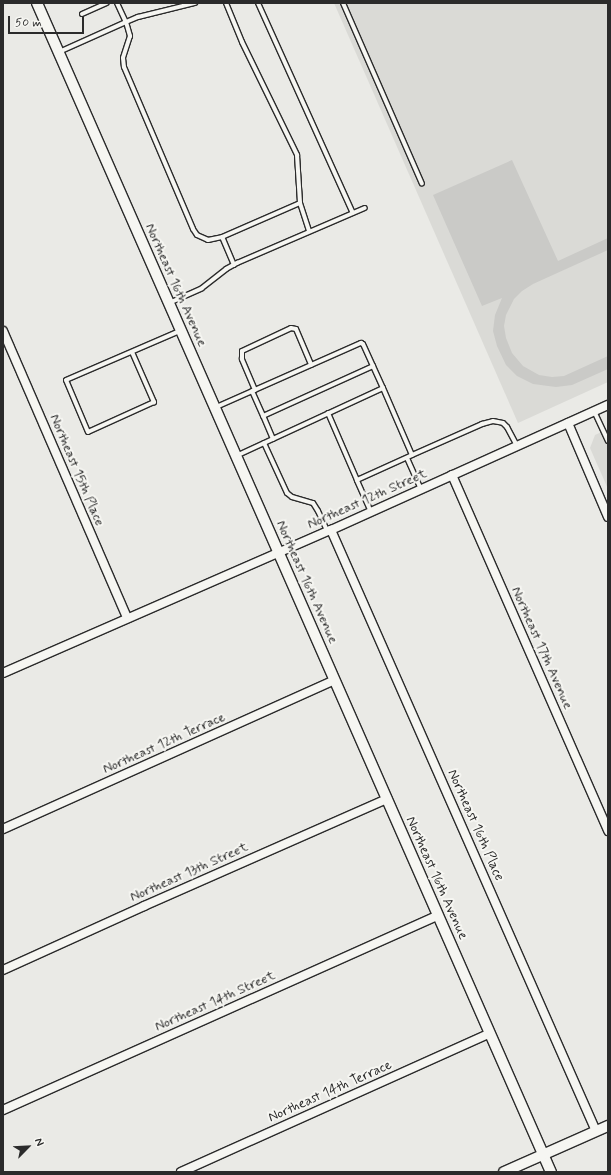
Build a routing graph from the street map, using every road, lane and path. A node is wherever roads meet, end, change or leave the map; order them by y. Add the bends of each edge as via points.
1 (37, 3) edge
2 (107, 3) edge
3 (117, 3) edge
4 (195, 3) edge
5 (226, 3) edge
6 (258, 3) edge
7 (343, 3) edge
8 (82, 14) dead end
9 (126, 22) junction
10 (59, 52) junction
11 (422, 184) dead end
12 (300, 203) junction
13 (364, 208) dead end
14 (353, 213) junction
15 (310, 231) junction
16 (222, 237) junction
17 (234, 265) junction
18 (168, 303) junction
19 (3, 331) edge
20 (180, 331) junction
21 (132, 352) junction
22 (312, 365) junction
23 (373, 366) junction
24 (383, 388) junction
25 (253, 390) junction
26 (608, 405) edge
27 (214, 408) junction
28 (594, 411) junction
29 (328, 414) junction
30 (262, 416) junction
31 (568, 423) junction
32 (273, 439) junction
33 (608, 441) edge
34 (264, 443) junction
35 (517, 446) junction
36 (412, 455) junction
37 (235, 456) junction
38 (407, 458) junction
39 (452, 475) junction
40 (358, 480) junction
41 (421, 489) junction
42 (371, 512) junction
43 (608, 517) edge
44 (330, 531) junction
45 (278, 552) junction
46 (127, 618) junction
47 (3, 673) edge
48 (335, 680) junction
49 (387, 799) junction
50 (3, 829) edge
51 (608, 831) edge
52 (438, 915) junction
53 (3, 970) edge
54 (490, 1033) junction
55 (3, 1110) edge
56 (608, 1126) edge
57 (596, 1131) junction
58 (543, 1154) junction
59 (181, 1172) edge
60 (504, 1172) edge
61 (551, 1172) edge

1 - 10 street, Northeast 16th Avenue
2 - 8 lane
3 - 9 lane
4 - 9 lane
5 - 12 lane via 242,42 297,155
6 - 14 lane
7 - 11 lane
9 - 10 lane
9 - 16 lane via 130,36 123,58 124,67 193,229 197,235 208,240
10 - 18 street, Northeast 16th Avenue
12 - 15 lane
12 - 16 lane
13 - 14 lane
14 - 15 lane
15 - 17 lane
16 - 17 lane
17 - 18 lane via 202,288
18 - 20 street, Northeast 16th Avenue
19 - 46 street, Northeast 15th Place
20 - 21 lane
20 - 27 street, Northeast 16th Avenue
21 - 21 lane via 66,380 88,432 154,402
22 - 23 lane via 361,343
22 - 25 lane
22 - 25 lane via 296,329 292,328 242,351 242,359
23 - 24 lane
23 - 30 lane
24 - 29 lane
24 - 36 lane
25 - 27 lane
25 - 30 lane
26 - 28 street, Northeast 12th Street
27 - 37 street, Northeast 16th Avenue
28 - 31 street, Northeast 12th Street
28 - 33 lane
29 - 32 lane
29 - 40 lane
30 - 32 lane
31 - 35 street, Northeast 12th Street
31 - 43 street
32 - 34 lane
34 - 37 lane
34 - 44 lane via 287,493 313,503
35 - 36 lane via 507,427 503,423 493,421
35 - 39 street, Northeast 12th Street
36 - 38 lane
37 - 45 street, Northeast 16th Avenue
38 - 40 lane
38 - 41 lane
39 - 41 street, Northeast 12th Street
39 - 51 street, Northeast 17th Avenue
40 - 42 lane
41 - 42 street, Northeast 12th Street
42 - 44 street, Northeast 12th Street
44 - 45 street, Northeast 12th Street
44 - 57 street, Northeast 16th Place
45 - 46 street, Northeast 12th Street
45 - 48 street, Northeast 16th Avenue
46 - 47 street, Northeast 12th Street
48 - 49 street, Northeast 16th Avenue
48 - 50 street, Northeast 12th Terrace
49 - 52 street, Northeast 16th Avenue
49 - 53 street, Northeast 13th Street
52 - 54 street, Northeast 16th Avenue
52 - 55 street, Northeast 14th Street
54 - 58 street, Northeast 16th Avenue
54 - 59 street, Northeast 14th Terrace
56 - 57 street
57 - 58 street
58 - 60 street
58 - 61 street, Northeast 16th Avenue

